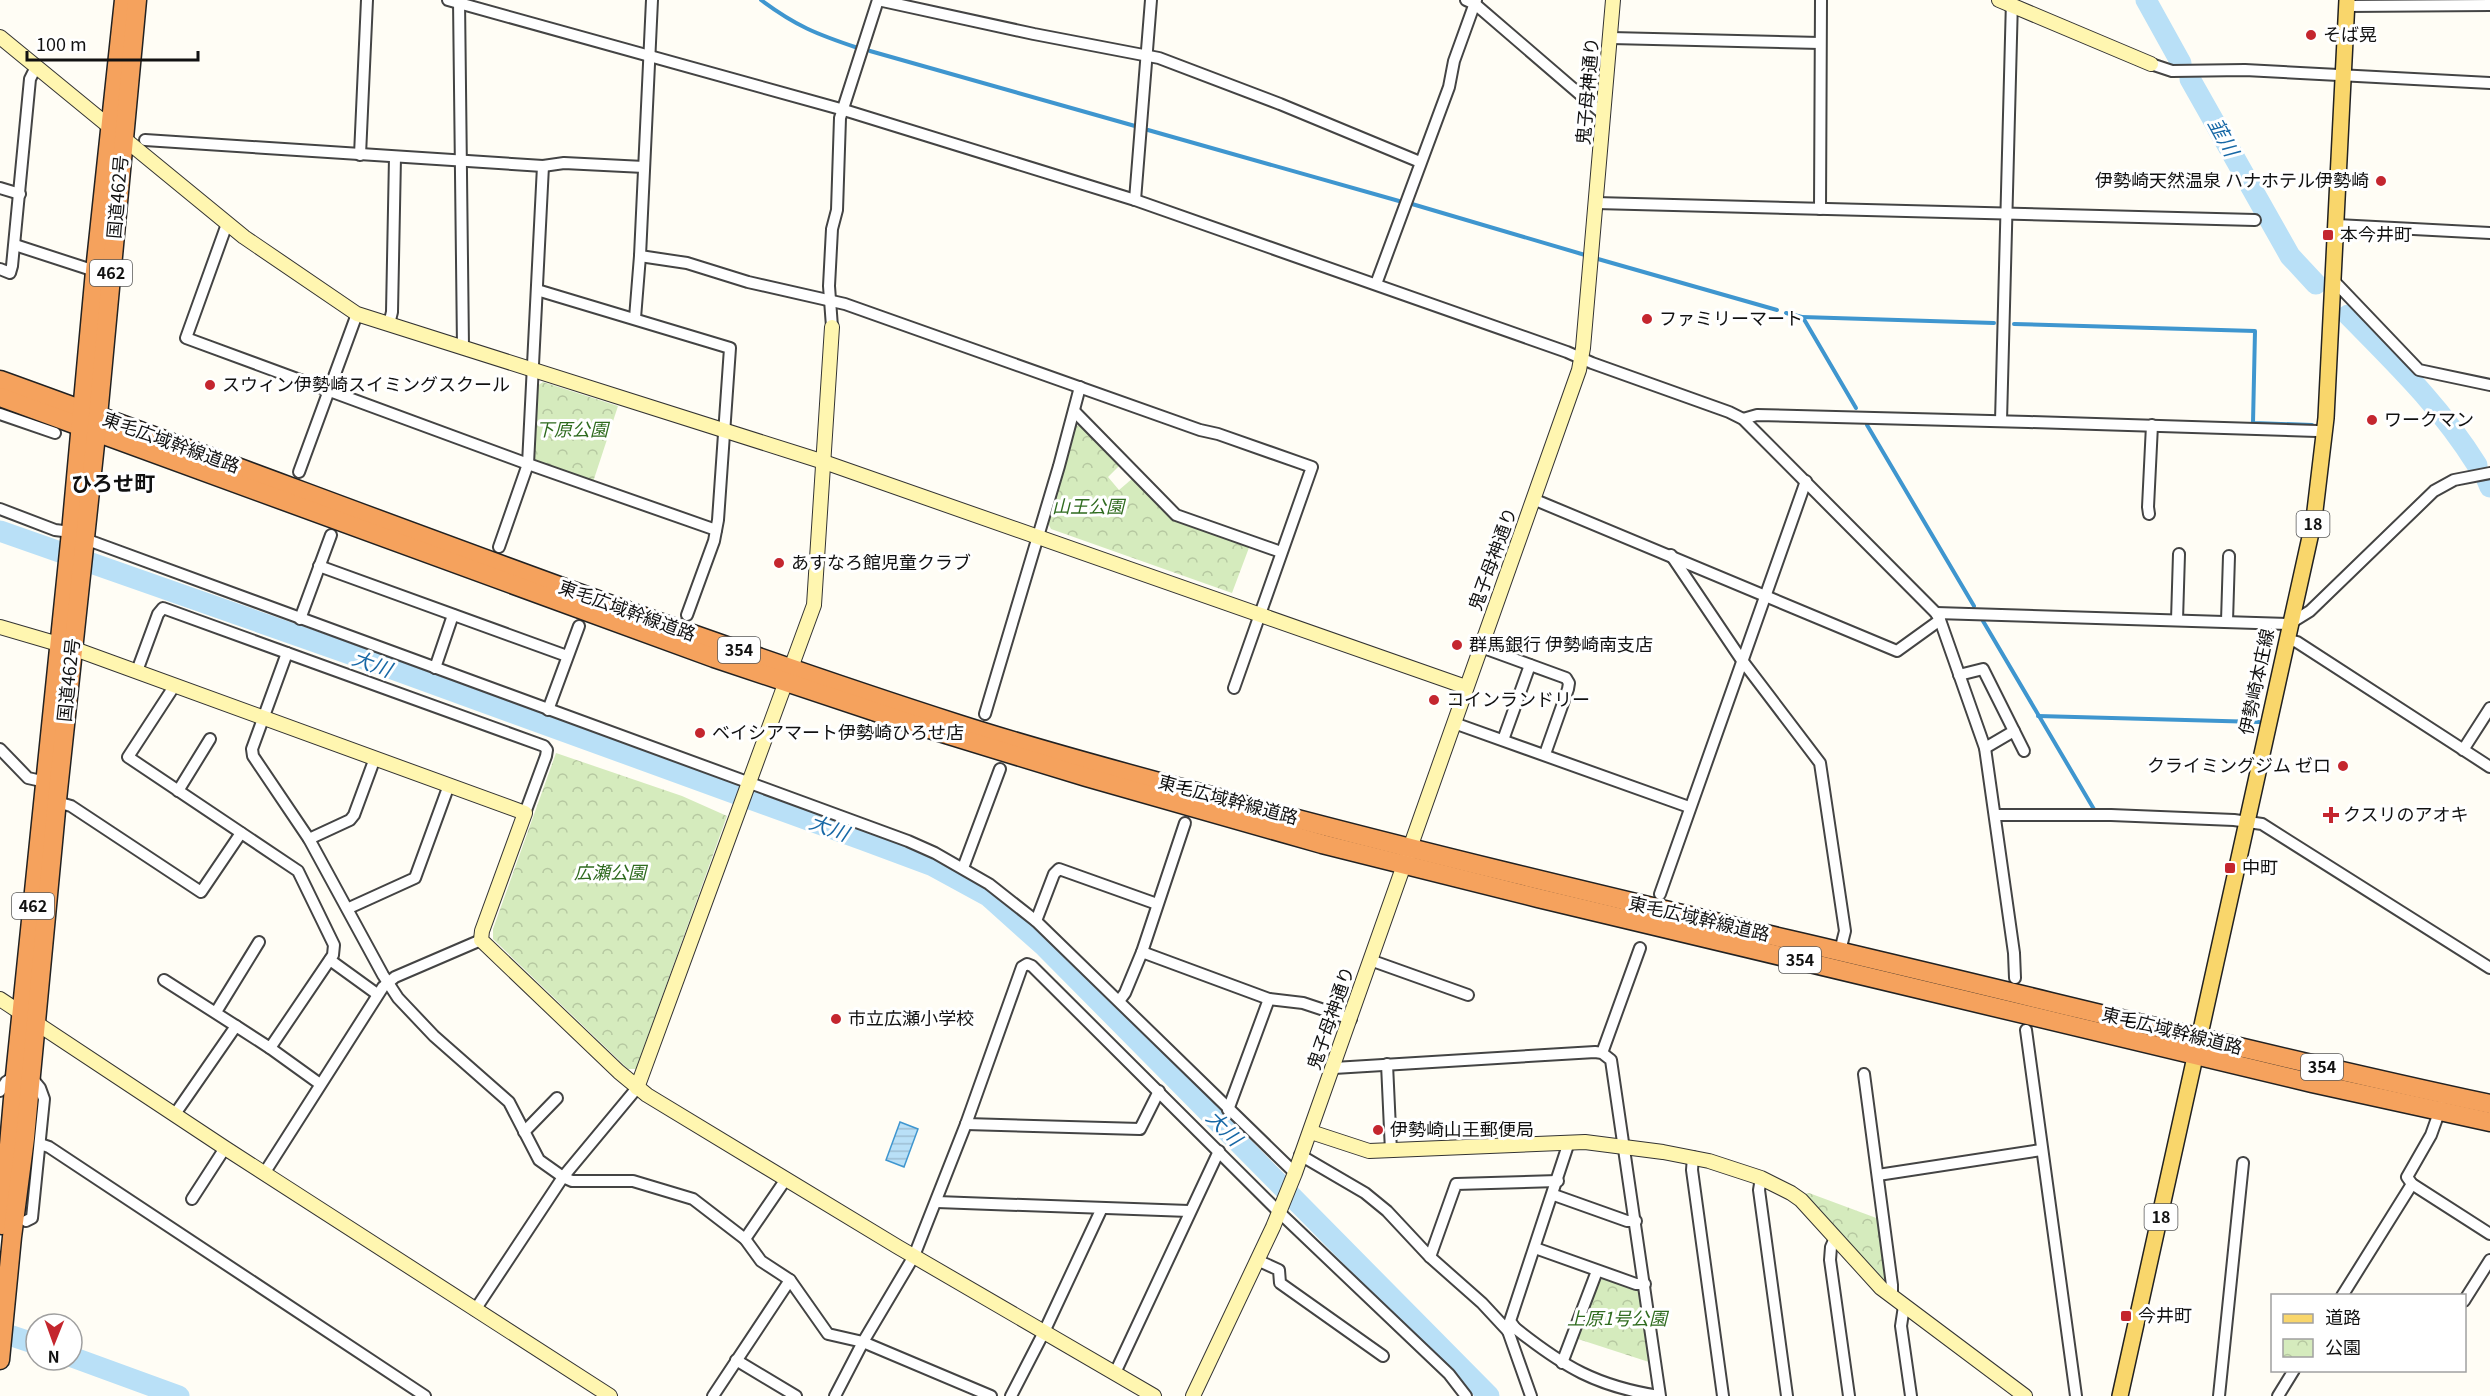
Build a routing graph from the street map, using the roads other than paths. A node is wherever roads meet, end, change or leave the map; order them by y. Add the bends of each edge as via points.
1 (124, 0) edge
2 (137, 0) edge
3 (367, 0) edge
4 (652, 0) edge
5 (878, 0) edge
6 (1151, 0) edge
7 (1613, 0) edge
8 (1821, 0) edge
9 (455, 1) edge
10 (1472, 1) edge
11 (2008, 2) edge
12 (2347, 3) edge
13 (2490, 5) edge
14 (0, 37) edge
15 (1611, 38) junction
16 (1820, 43) junction
17 (649, 56) junction
18 (1147, 56) junction
19 (2151, 63) joint
20 (36, 67) junction
21 (2343, 75) junction
22 (2490, 83) edge
23 (844, 110) junction
24 (1604, 115) junction
25 (117, 133) junction
26 (145, 140) dead end
27 (360, 154) junction
28 (395, 157) junction
29 (462, 161) junction
30 (1420, 162) junction
31 (543, 166) junction
32 (644, 167) junction
33 (0, 188) edge
34 (20, 194) junction
35 (1135, 200) junction
36 (1596, 203) junction
37 (1820, 209) junction
38 (2007, 215) junction
39 (2255, 220) dead end
40 (227, 224) junction
41 (2337, 225) junction
42 (2490, 233) edge
43 (15, 244) junction
44 (640, 256) junction
45 (0, 269) edge
46 (94, 271) junction
47 (2333, 280) junction
48 (1376, 284) junction
49 (537, 290) junction
50 (830, 300) junction
51 (357, 314) junction
52 (635, 318) junction
53 (389, 324) junction
54 (832, 327) joint
55 (463, 347) junction
56 (1581, 359) junction
57 (532, 370) junction
58 (0, 380) edge
59 (2490, 385) edge
60 (1080, 387) junction
61 (328, 390) junction
62 (0, 398) edge
63 (1075, 412) junction
64 (0, 414) edge
65 (1743, 419) junction
66 (2001, 421) junction
67 (89, 422) junction
68 (2152, 425) junction
69 (725, 431) junction
70 (55, 433) dead end
71 (2325, 434) junction
72 (824, 462) junction
73 (528, 464) junction
74 (299, 472) dead end
75 (2490, 473) edge
76 (1806, 481) junction
77 (1533, 499) junction
78 (0, 509) edge
79 (2149, 514) dead end
80 (716, 530) junction
81 (331, 535) dead end
82 (1038, 536) junction
83 (78, 539) junction
84 (499, 547) dead end
85 (1281, 552) junction
86 (2179, 554) dead end
87 (1671, 555) junction
88 (2229, 556) dead end
89 (319, 566) junction
90 (1764, 595) junction
91 (1260, 614) junction
92 (453, 615) junction
93 (687, 615) dead end
94 (1938, 617) junction
95 (300, 619) junction
96 (2177, 620) junction
97 (2227, 621) junction
98 (579, 626) dead end
99 (0, 627) edge
100 (2288, 631) junction
101 (65, 646) junction
102 (1481, 647) junction
103 (287, 653) junction
104 (567, 656) junction
105 (1741, 659) junction
106 (1530, 665) junction
107 (435, 668) junction
108 (137, 671) junction
109 (788, 675) junction
110 (1959, 675) junction
111 (175, 685) junction
112 (1466, 687) junction
113 (1234, 688) dead end
114 (2490, 708) edge
115 (548, 710) junction
116 (985, 714) dead end
117 (263, 718) junction
118 (1454, 723) junction
119 (2014, 731) junction
120 (210, 739) dead end
121 (1503, 740) junction
122 (1985, 748) junction
123 (0, 749) edge
124 (2463, 750) junction
125 (2024, 752) dead end
126 (1545, 754) junction
127 (375, 758) junction
128 (2490, 767) edge
129 (1000, 769) dead end
130 (46, 782) junction
131 (449, 785) junction
132 (749, 785) junction
133 (178, 791) junction
134 (57, 802) junction
135 (1689, 807) junction
136 (525, 813) junction
137 (1995, 815) junction
138 (2247, 822) junction
139 (1185, 823) dead end
140 (241, 833) junction
141 (309, 838) junction
142 (1408, 856) junction
143 (963, 868) junction
144 (1660, 894) dead end
145 (1157, 904) junction
146 (349, 908) junction
147 (1036, 921) junction
148 (481, 940) junction
149 (259, 942) dead end
150 (1640, 948) dead end
151 (1840, 951) junction
152 (1142, 952) junction
153 (330, 960) junction
154 (1370, 960) junction
155 (2490, 968) edge
156 (2014, 978) dead end
157 (164, 980) dead end
158 (388, 982) junction
159 (377, 994) junction
160 (1468, 996) dead end
161 (0, 999) edge
162 (1269, 999) junction
163 (1119, 1001) junction
164 (216, 1012) junction
165 (28, 1018) junction
166 (1351, 1019) junction
167 (236, 1026) junction
168 (2026, 1030) dead end
169 (2199, 1046) junction
170 (270, 1048) junction
171 (1602, 1053) junction
172 (1387, 1064) junction
173 (1334, 1068) junction
174 (1864, 1074) dead end
175 (23, 1077) junction
176 (320, 1084) junction
177 (637, 1088) junction
178 (0, 1091) edge
179 (1159, 1091) junction
180 (557, 1098) dead end
181 (2442, 1103) junction
182 (2490, 1104) edge
183 (1228, 1110) junction
184 (175, 1114) junction
185 (2490, 1122) edge
186 (966, 1124) junction
187 (524, 1132) junction
188 (1311, 1132) junction
189 (1569, 1142) junction
190 (40, 1144) junction
191 (1625, 1147) junction
192 (225, 1148) junction
193 (1391, 1150) junction
194 (2041, 1150) junction
195 (1219, 1151) junction
196 (1300, 1155) junction
197 (1693, 1157) junction
198 (2243, 1163) dead end
199 (265, 1172) junction
200 (1878, 1174) junction
201 (1294, 1176) junction
202 (563, 1177) junction
203 (1761, 1178) junction
204 (786, 1179) junction
205 (1558, 1181) junction
206 (2412, 1184) junction
207 (1554, 1195) junction
208 (192, 1199) dead end
209 (937, 1202) junction
210 (1102, 1208) junction
211 (1280, 1209) junction
212 (1189, 1211) junction
213 (26, 1221) dead end
214 (1636, 1221) junction
215 (2490, 1234) edge
216 (1835, 1238) junction
217 (745, 1239) junction
218 (4, 1248) edge
219 (1535, 1248) junction
220 (914, 1256) junction
221 (1430, 1257) junction
222 (1257, 1260) junction
223 (2490, 1260) edge
224 (1597, 1271) junction
225 (790, 1280) junction
226 (1645, 1284) junction
227 (2343, 1294) edge
228 (1892, 1297) junction
229 (2466, 1298) edge
230 (1904, 1306) junction
231 (475, 1310) junction
232 (1511, 1330) junction
233 (1044, 1332) junction
234 (863, 1342) junction
235 (1383, 1356) dead end
236 (0, 1360) edge
237 (736, 1360) junction
238 (1562, 1363) junction
239 (2293, 1372) edge
240 (1115, 1373) junction
241 (425, 1396) edge
242 (608, 1396) edge
243 (713, 1396) edge
244 (796, 1396) edge
245 (835, 1396) edge
246 (990, 1396) edge
247 (1011, 1396) edge
248 (1154, 1396) edge
249 (1193, 1396) edge
250 (1466, 1396) edge
251 (1531, 1396) edge
252 (1660, 1396) edge
253 (1723, 1396) edge
254 (1787, 1396) edge
255 (1849, 1396) edge
256 (1911, 1396) edge
257 (2025, 1396) edge
258 (2076, 1396) edge
259 (2120, 1396) edge
260 (2219, 1396) edge
261 (2278, 1396) edge

1 - 25 highway, 国道462号 / 462
2 - 25 highway, 国道462号 / 462
3 - 27 street
4 - 17 street
5 - 18 street
5 - 23 street
6 - 18 street
7 - 15 street, 鬼子母神通り
8 - 16 street
9 - 17 street
9 - 29 street
10 - 24 street
10 - 30 street via 1449,87
11 - 19 street
11 - 38 street
12 - 13 street
12 - 21 main road, 伊勢崎本庄線 / 18
14 - 20 street
15 - 16 street
15 - 24 street, 鬼子母神通り
16 - 37 street
17 - 23 street
17 - 32 street
18 - 30 street via 1280,104
18 - 35 street
19 - 21 street via 2172,71
20 - 25 street
20 - 34 street via 30,79
21 - 22 street
21 - 41 main road, 伊勢崎本庄線 / 18
23 - 35 street
23 - 50 street via 840,118
24 - 36 street, 鬼子母神通り
25 - 40 street
25 - 46 highway, 国道462号 / 462
25 - 67 highway, 国道462号 / 462
26 - 27 street
27 - 28 street
28 - 29 street
28 - 53 street
29 - 31 street
29 - 55 street
30 - 48 street
31 - 32 street via 564,163
31 - 49 street
32 - 44 street
33 - 34 street
34 - 43 street
35 - 48 street
36 - 37 street
36 - 56 street, 鬼子母神通り
37 - 38 street
38 - 39 street
38 - 66 street
40 - 51 street
40 - 61 street via 186,338
41 - 42 street
41 - 47 main road, 伊勢崎本庄線 / 18
43 - 45 street via 10,273
43 - 46 street
44 - 50 street via 687,263 748,282
44 - 52 street
46 - 67 highway, 国道462号 / 462
47 - 59 street via 2419,370
47 - 71 main road, 伊勢崎本庄線 / 18
48 - 56 street
49 - 52 street
49 - 57 street
50 - 54 street
50 - 60 street
51 - 53 street
51 - 61 street
52 - 69 street via 730,348
53 - 55 street
54 - 72 street
55 - 57 street
56 - 65 street
56 - 77 street, 鬼子母神通り
57 - 69 street
57 - 73 street
58 - 67 highway, 東毛広域幹線道路 / 354
60 - 63 street
60 - 85 street via 1312,467
61 - 73 street
61 - 74 street
62 - 67 highway, 東毛広域幹線道路 / 354
63 - 82 street
63 - 85 street via 1176,515
64 - 70 street
65 - 66 street via 1757,415
65 - 76 street
66 - 68 street
67 - 83 highway, 国道462号 / 462
67 - 109 highway, 東毛広域幹線道路 / 354 via 690,634
68 - 71 street
68 - 79 street
69 - 72 street
69 - 80 street
71 - 100 main road, 伊勢崎本庄線 / 18 via 2314,519
72 - 82 street
72 - 109 street via 814,605
73 - 80 street
73 - 84 street
75 - 100 street via 2454,480 2434,491
76 - 90 street
76 - 94 street
77 - 87 street
77 - 102 street, 鬼子母神通り
78 - 83 street
80 - 93 street
81 - 89 street
82 - 91 street
82 - 116 street
83 - 95 street
83 - 101 highway, 国道462号 / 462
85 - 91 street
86 - 96 street
87 - 90 street
87 - 105 street
88 - 97 street
89 - 92 street
89 - 95 street
90 - 94 street via 1897,651
90 - 105 street
91 - 112 street
91 - 113 street
92 - 104 street
92 - 107 street
94 - 96 street
94 - 110 street
95 - 107 street
96 - 97 street
97 - 100 street
98 - 104 street
99 - 101 street
100 - 124 street via 2297,642
100 - 138 main road, 伊勢崎本庄線 / 18
101 - 108 street
101 - 130 highway, 国道462号 / 462
101 - 134 highway, 国道462号 / 462
102 - 106 street
102 - 112 street, 鬼子母神通り
103 - 108 street via 163,608
103 - 117 street
103 - 136 street via 544,746 546,756
104 - 115 street
105 - 135 street
105 - 151 street via 1820,763 1845,931
106 - 121 street
106 - 126 street via 1566,678 1569,684
107 - 115 street
108 - 111 street
109 - 132 street
109 - 142 highway, 東毛広域幹線道路 / 354 via 1097,780 1322,844
110 - 119 street via 1983,669
110 - 122 street
111 - 117 street
111 - 133 street via 128,757
112 - 118 street, 鬼子母神通り
114 - 124 street
115 - 132 street
117 - 127 street
117 - 141 street via 252,748 255,761
118 - 121 street
118 - 142 street, 鬼子母神通り
119 - 122 street
119 - 125 street
120 - 133 street
121 - 126 street
122 - 137 street
123 - 130 street via 28,778
124 - 128 street
126 - 135 street
127 - 131 street
127 - 141 street via 350,820
129 - 143 street
130 - 165 highway, 国道462号 / 462
131 - 136 street
131 - 146 street via 415,878
132 - 143 street via 908,841
132 - 177 street
133 - 140 street
134 - 140 street via 71,806 201,892
134 - 165 highway, 国道462号 / 462
135 - 144 street
136 - 148 street
137 - 138 street via 2111,815
137 - 156 street
138 - 155 street via 2270,828
138 - 169 main road, 伊勢崎本庄線 / 18
139 - 145 street
140 - 153 street via 298,872 334,945
141 - 146 street
142 - 151 highway, 東毛広域幹線道路 / 354
142 - 154 street, 鬼子母神通り
142 - 169 highway, 東毛広域幹線道路 / 354
143 - 147 street
145 - 147 street via 1059,869
145 - 152 street
146 - 158 street
147 - 163 street
148 - 158 street
148 - 177 street
149 - 164 street
150 - 171 street
151 - 169 highway, 東毛広域幹線道路 / 354
152 - 162 street
152 - 163 street
153 - 159 street
153 - 170 street
154 - 160 street
154 - 166 street, 鬼子母神通り
157 - 164 street
158 - 159 street
158 - 187 street via 434,1036 509,1102
159 - 176 street
161 - 165 street
162 - 166 street via 1302,1003
162 - 183 street
163 - 183 street
164 - 167 street
165 - 175 highway, 国道462号 / 462
165 - 184 street
166 - 173 street, 鬼子母神通り
167 - 170 street
167 - 184 street
168 - 194 street
169 - 181 highway, 東毛広域幹線道路 / 354
169 - 259 main road, 伊勢崎本庄線 / 18
170 - 176 street
171 - 172 street
171 - 191 street via 1613,1066
172 - 173 street
172 - 193 street
173 - 188 street, 鬼子母神通り
174 - 200 street
175 - 178 street via 6,1082
175 - 190 street via 40,1088 44,1099
175 - 218 highway, 国道462号 / 462
176 - 199 street
177 - 202 street
177 - 204 street
179 - 186 street via 1140,1130
179 - 186 street via 1027,964 1022,967
179 - 195 street
180 - 187 street
181 - 182 highway, 東毛広域幹線道路 / 354
181 - 185 highway, 東毛広域幹線道路 / 354
181 - 206 street via 2431,1135 2406,1177
183 - 201 street
184 - 192 street
186 - 209 street
187 - 202 street via 539,1160
188 - 193 street via 1360,1150
188 - 196 street, 鬼子母神通り
189 - 191 street
189 - 193 street
189 - 205 street
190 - 213 street via 32,1218
190 - 241 street
191 - 197 street
191 - 214 street
192 - 199 street
192 - 208 street
194 - 200 street
194 - 258 street
195 - 211 street
195 - 212 street
196 - 201 street, 鬼子母神通り
196 - 221 street via 1365,1193
197 - 203 street
197 - 253 street
198 - 260 street
199 - 231 street
200 - 228 street
201 - 211 street, 鬼子母神通り
202 - 217 street via 633,1181 693,1199
202 - 231 street
203 - 216 street via 1801,1200
203 - 254 street via 1759,1190
204 - 217 street
204 - 220 street
205 - 207 street
205 - 221 street via 1456,1184
206 - 215 street
206 - 227 street
207 - 214 street
207 - 219 street
209 - 210 street
209 - 220 street
210 - 212 street
210 - 233 street
211 - 222 street
211 - 250 street via 1449,1374
212 - 240 street
214 - 226 street
216 - 228 street
216 - 255 street via 1830,1260
217 - 225 street via 761,1261
218 - 236 highway, 国道462号 / 462
219 - 224 street
219 - 232 street via 1510,1321
220 - 233 street
220 - 234 street
221 - 232 street
222 - 235 street via 1279,1270 1280,1283
222 - 249 street
223 - 229 street
224 - 226 street
224 - 238 street
225 - 234 street via 828,1334
225 - 237 street
226 - 252 street
228 - 230 street
230 - 256 street via 1901,1326
230 - 257 street
231 - 242 street
232 - 238 street
232 - 251 street
233 - 240 street
233 - 247 street
234 - 245 street
234 - 246 street
237 - 243 street
237 - 244 street
238 - 252 street via 1612,1386
239 - 261 street
240 - 248 street

